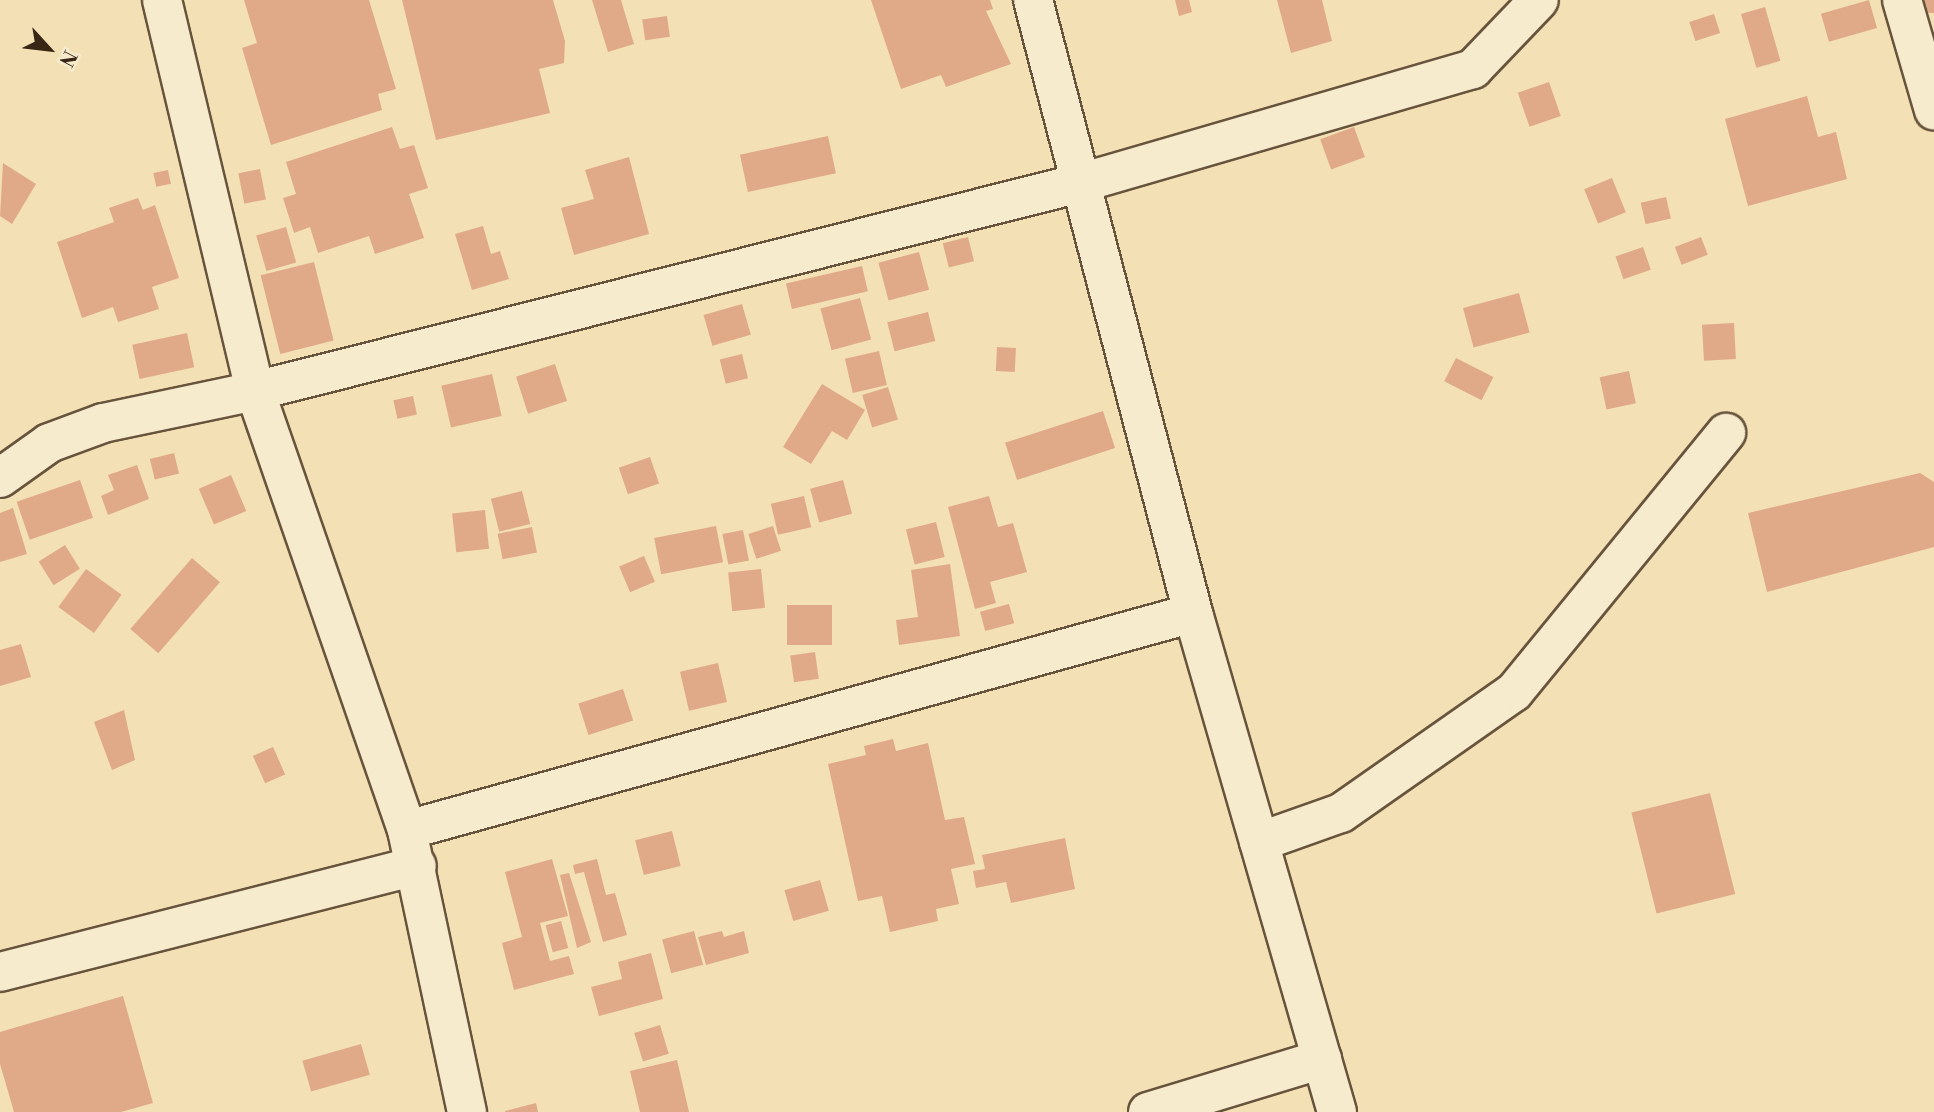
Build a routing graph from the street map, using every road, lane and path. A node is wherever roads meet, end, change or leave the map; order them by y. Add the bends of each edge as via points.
1 (162, 0) edge
2 (1033, 0) edge
3 (1539, 0) edge
4 (1902, 0) edge
5 (1927, 67) edge
6 (1934, 110) edge
7 (1083, 183) junction
8 (255, 391) junction
9 (1726, 433) dead end
10 (0, 478) edge
11 (1193, 613) junction
12 (1259, 842) junction
13 (412, 848) junction
14 (0, 972) edge
15 (1322, 1059) junction
16 (467, 1112) edge
17 (1148, 1112) edge
18 (1337, 1112) edge

1 - 8 street
2 - 7 street
3 - 7 street via 1473,69
4 - 5 street
5 - 6 street
7 - 8 street
7 - 11 street
8 - 10 street via 103,423 49,443
8 - 13 street
9 - 12 street via 1514,692 1341,813
11 - 12 street
11 - 13 street
12 - 15 street
13 - 14 street
13 - 16 street
15 - 17 street
15 - 18 street

